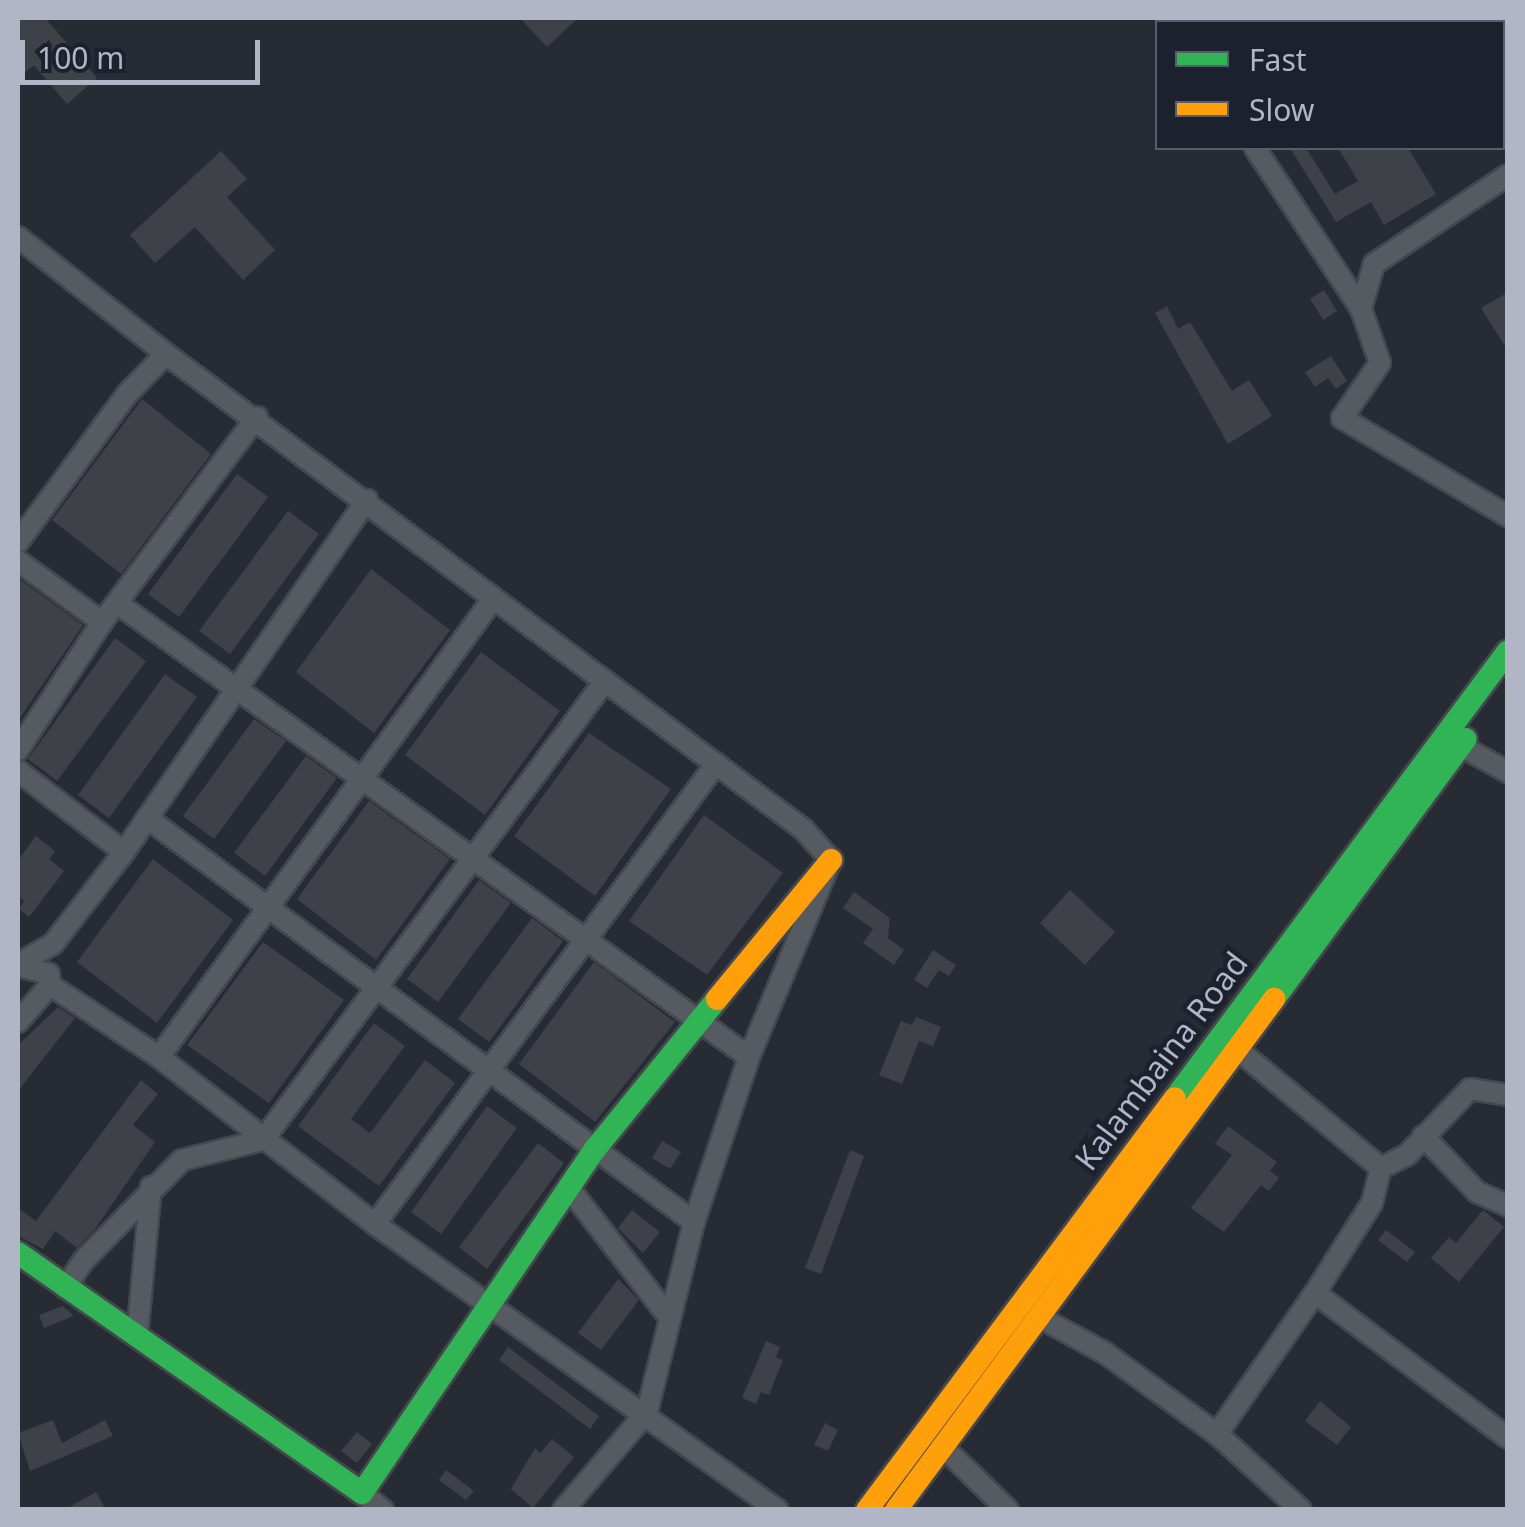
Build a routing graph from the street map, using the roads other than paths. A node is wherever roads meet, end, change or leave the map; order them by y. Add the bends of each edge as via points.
1 (1256, 150) edge
2 (1508, 175) edge
3 (18, 238) edge
4 (1361, 309) junction
5 (166, 354) junction
6 (256, 417) junction
7 (368, 500) junction
8 (1508, 516) edge
9 (18, 542) edge
10 (18, 561) edge
11 (492, 599) junction
12 (117, 603) junction
13 (102, 622) junction
14 (1508, 651) edge
15 (605, 681) junction
16 (1508, 682) edge
17 (235, 687) junction
18 (1460, 746) junction
19 (18, 750) edge
20 (716, 764) junction
21 (18, 771) edge
22 (1508, 772) edge
23 (360, 776) junction
24 (147, 818) junction
25 (124, 852) junction
26 (474, 857) junction
27 (831, 860) junction
28 (266, 905) junction
29 (588, 938) junction
30 (54, 944) junction
31 (18, 965) edge
32 (49, 979) junction
33 (380, 989) junction
34 (699, 1016) junction
35 (18, 1022) edge
36 (1237, 1049) junction
37 (159, 1056) junction
38 (749, 1057) junction
39 (492, 1070) junction
40 (1508, 1095) edge
41 (1424, 1136) junction
42 (262, 1140) junction
43 (596, 1148) junction
44 (1381, 1168) junction
45 (151, 1186) junction
46 (572, 1192) junction
47 (1508, 1206) edge
48 (694, 1222) junction
49 (375, 1224) junction
50 (18, 1252) edge
51 (66, 1288) junction
52 (1315, 1293) junction
53 (490, 1308) junction
54 (666, 1313) junction
55 (1039, 1318) junction
56 (137, 1337) junction
57 (646, 1412) junction
58 (1217, 1434) junction
59 (1508, 1438) edge
60 (942, 1447) junction
61 (362, 1494) junction
62 (383, 1510) edge
63 (563, 1510) edge
64 (778, 1510) edge
65 (867, 1510) edge
66 (896, 1510) edge
67 (1008, 1510) edge
68 (1302, 1510) edge

1 - 4 street
2 - 4 street via 1374,264
3 - 5 street
4 - 8 street via 1380,362 1342,418
5 - 6 street
5 - 9 street via 128,393
6 - 7 street
6 - 12 street
7 - 11 street
7 - 17 street
10 - 13 street
11 - 15 street
11 - 23 street
12 - 13 street
12 - 17 street
13 - 19 street
14 - 65 main road, Kalambaina Road
15 - 20 street
15 - 26 street
16 - 18 main road
17 - 23 street
17 - 24 street
18 - 22 street
18 - 36 main road
20 - 27 street via 803,829
20 - 29 street
21 - 25 street
23 - 26 street
23 - 28 street
24 - 25 street
24 - 28 street
25 - 30 street
26 - 29 street
26 - 33 street
27 - 34 main road
27 - 38 street
28 - 33 street
28 - 37 street
29 - 34 street
29 - 39 street
30 - 31 street
30 - 32 street
31 - 32 street
32 - 35 street
32 - 37 street
33 - 39 street
33 - 42 street
34 - 38 street
34 - 43 main road
36 - 44 street
36 - 55 main road
37 - 42 street
38 - 48 street
39 - 43 street
39 - 49 street
40 - 41 street via 1470,1089
41 - 44 street
41 - 47 street via 1477,1192
42 - 45 street via 182,1160
42 - 49 street
43 - 46 main road
43 - 48 street
44 - 52 street via 1372,1204
45 - 51 street
45 - 56 street
46 - 53 main road
46 - 54 street
48 - 54 street
49 - 53 street
50 - 51 main road
51 - 56 main road
52 - 58 street
52 - 59 street
53 - 57 street
53 - 61 main road
54 - 57 street
55 - 58 street via 1105,1353
55 - 60 main road
56 - 61 main road
57 - 63 street
57 - 64 street
58 - 68 street
60 - 66 main road
60 - 67 street
61 - 62 street

